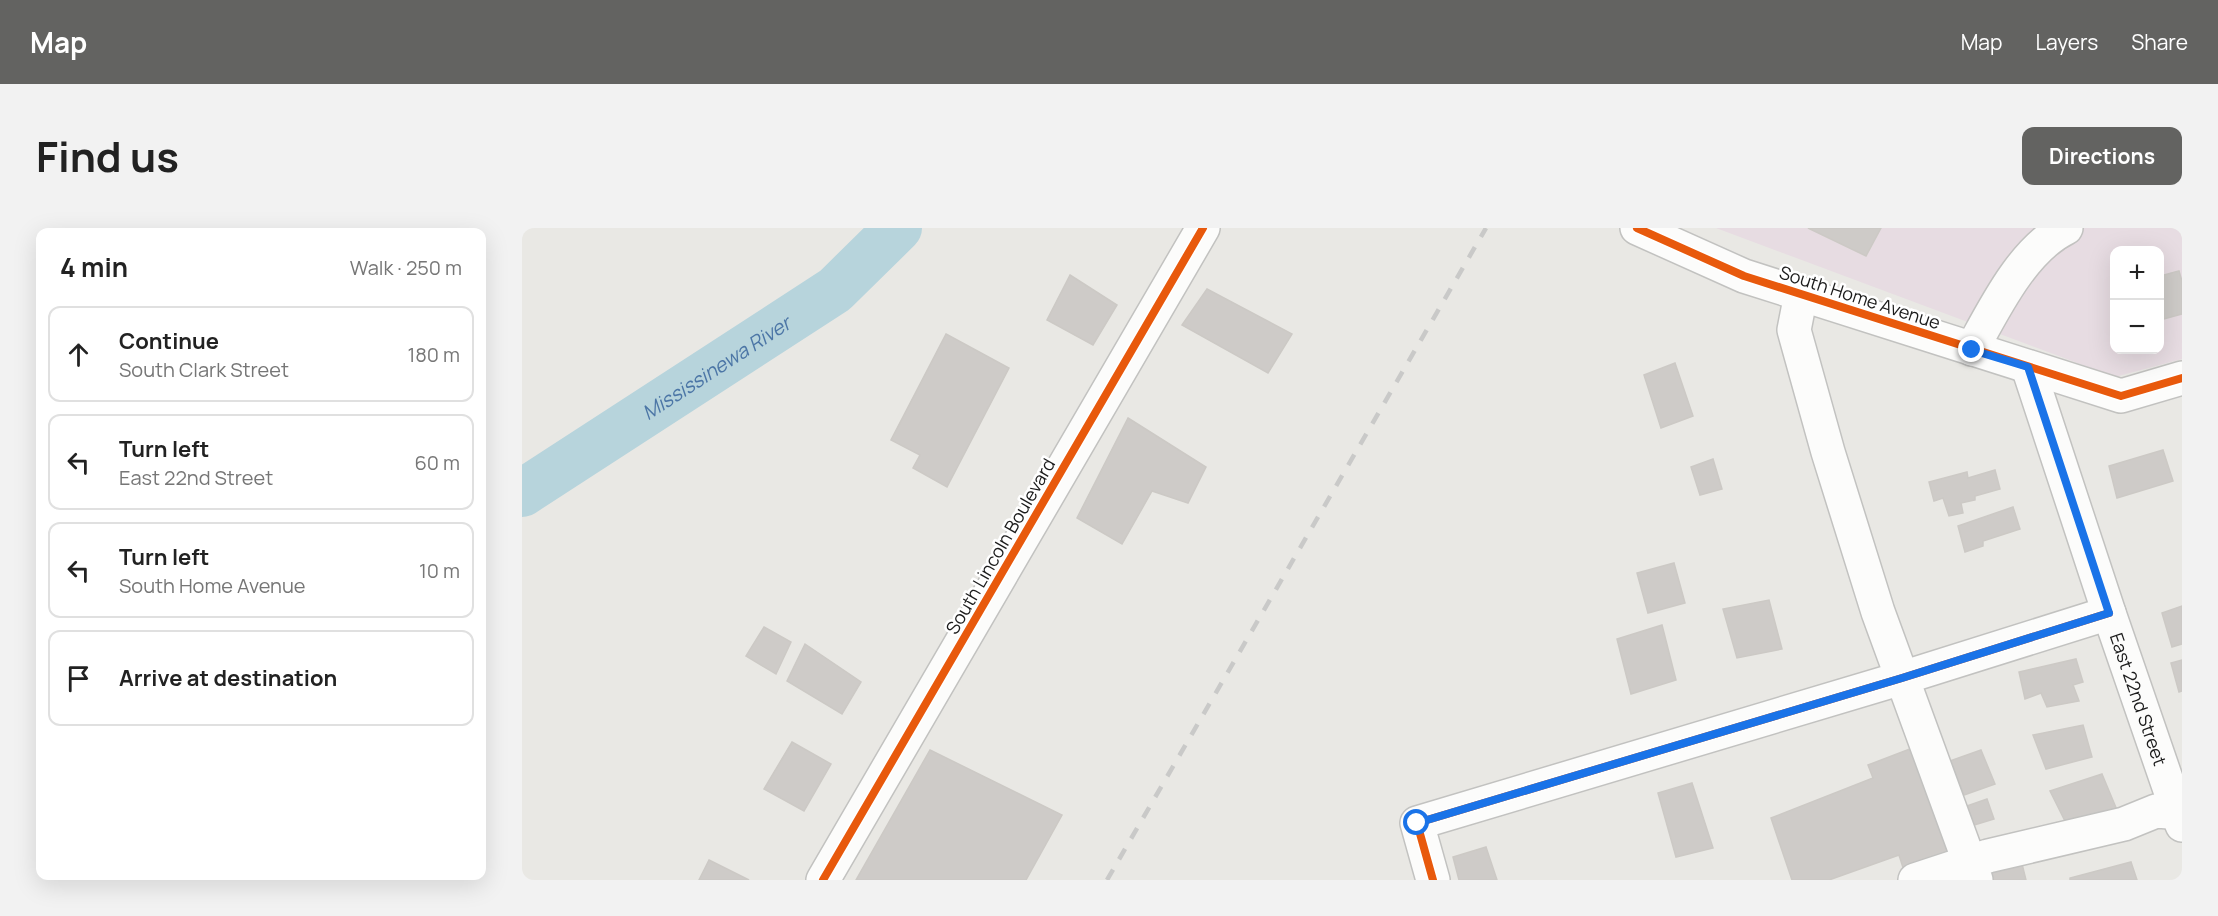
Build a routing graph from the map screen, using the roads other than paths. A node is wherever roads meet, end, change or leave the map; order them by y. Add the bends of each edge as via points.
1 (1203, 228) edge
2 (1637, 228) edge
3 (2053, 231) edge
4 (1801, 294) junction
5 (1972, 350) junction
6 (2028, 367) junction
7 (2182, 378) edge
8 (2109, 613) junction
9 (1902, 678) junction
10 (2181, 817) edge
11 (1972, 871) edge
12 (823, 880) edge
13 (1433, 880) edge
14 (1915, 880) edge

1 - 12 street, South Lincoln Boulevard
2 - 4 street, South Home Avenue via 1744,276
3 - 5 street via 2008,284
4 - 5 street, South Home Avenue
4 - 9 street via 1794,330 1828,452
5 - 6 street, South Home Avenue
6 - 7 street, South Home Avenue via 2121,396
6 - 8 street, East 22nd Street
8 - 9 street
8 - 10 street, East 22nd Street
9 - 11 street
9 - 13 street via 1417,823
10 - 11 street via 2156,811
11 - 14 street

